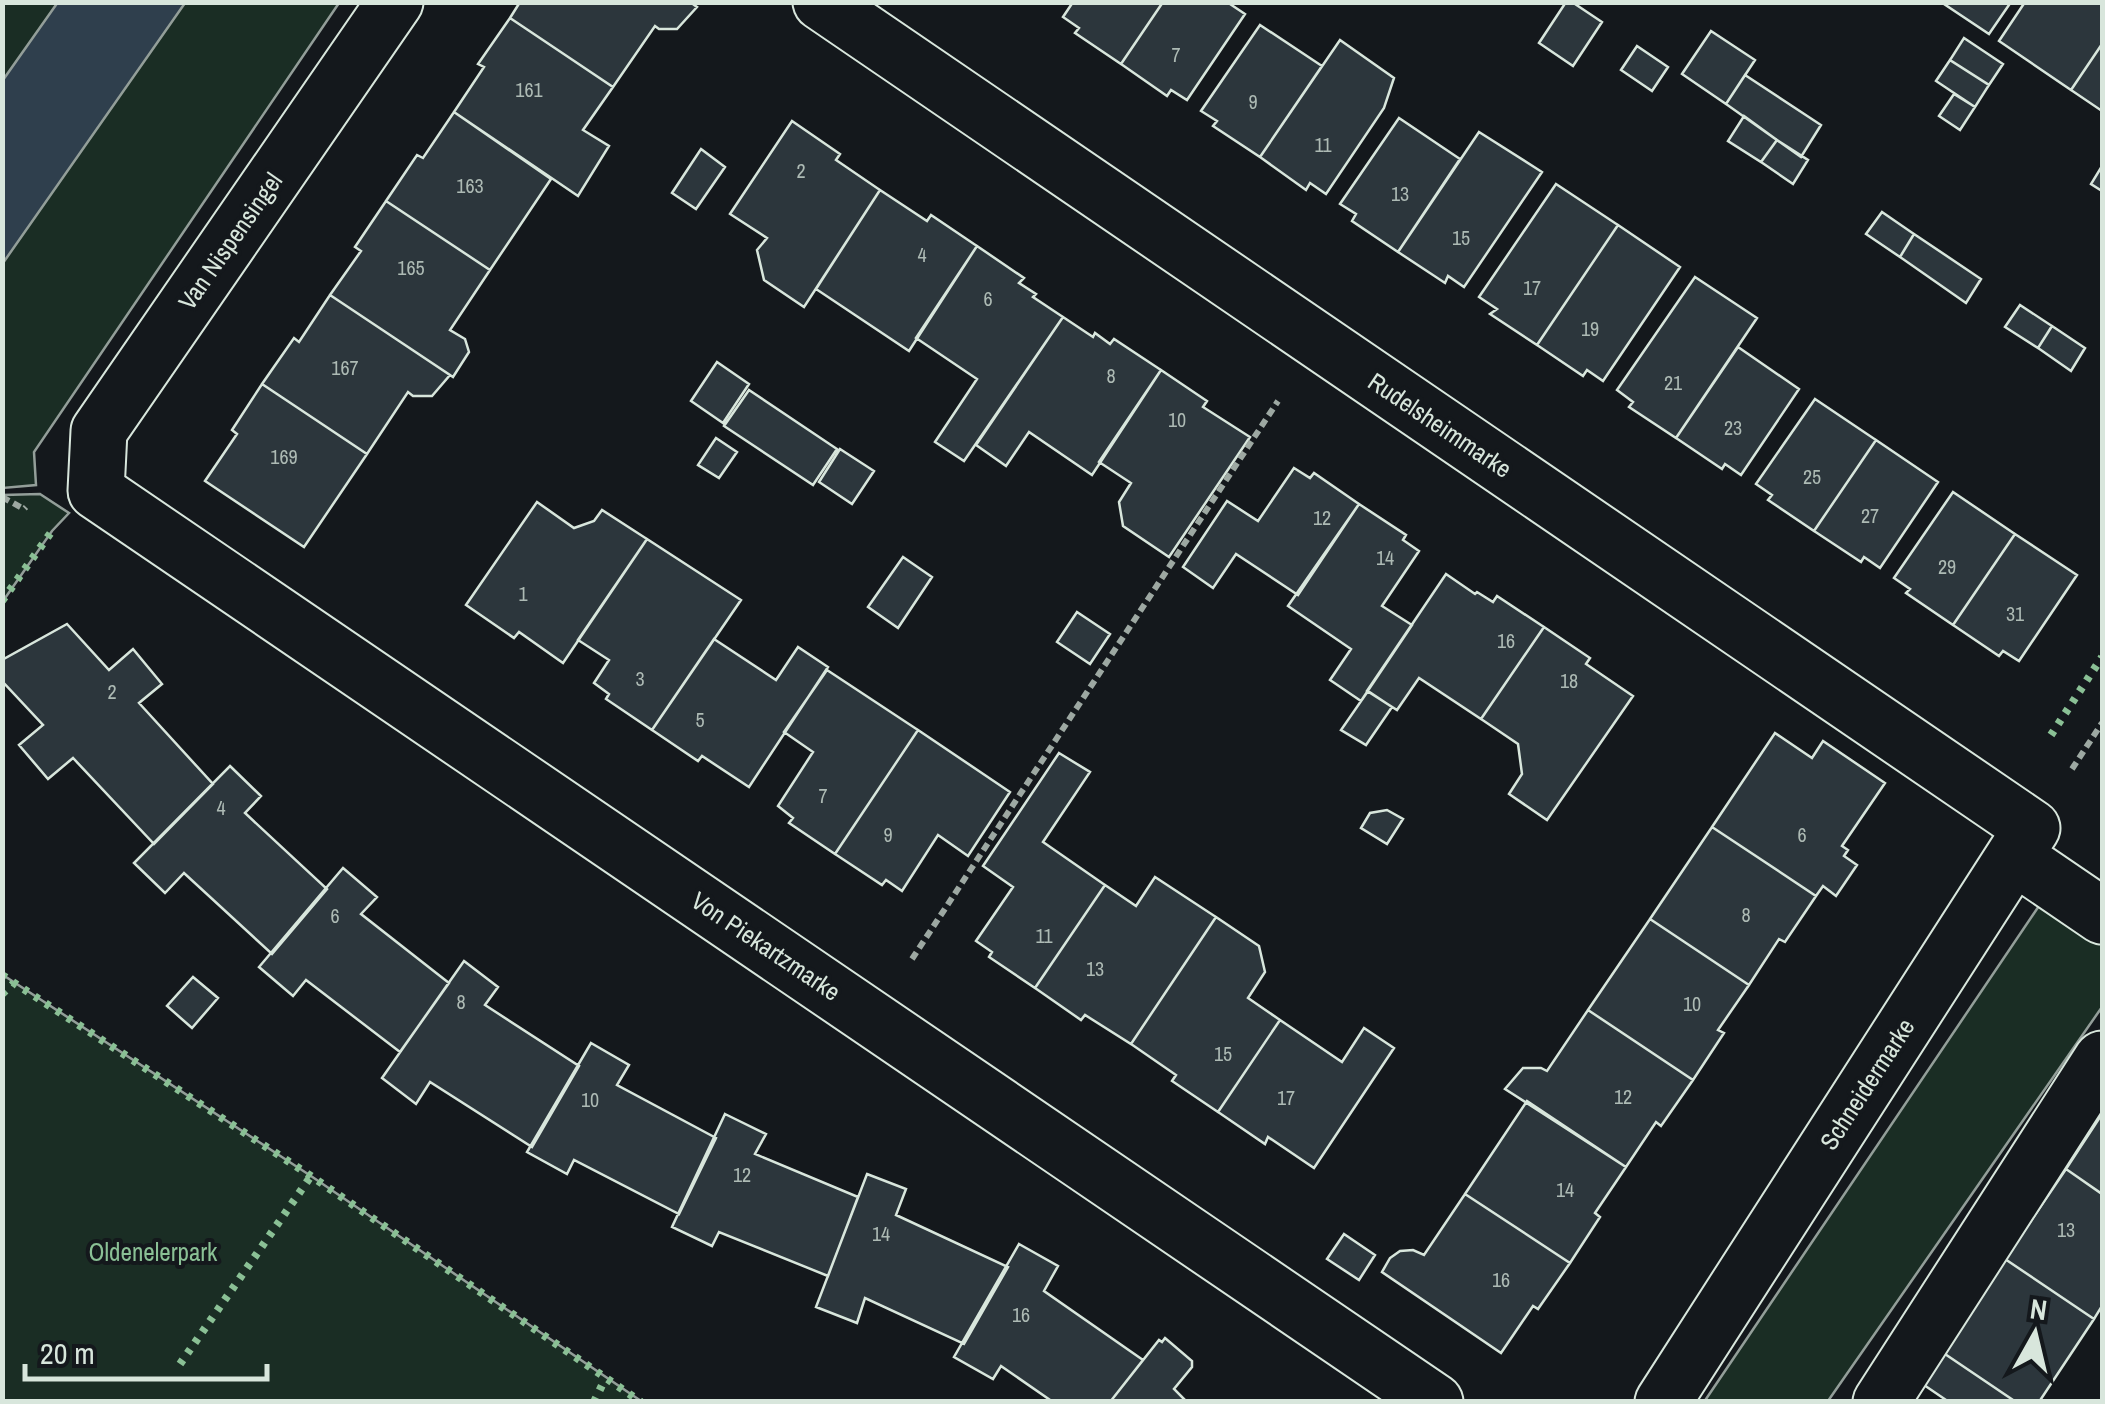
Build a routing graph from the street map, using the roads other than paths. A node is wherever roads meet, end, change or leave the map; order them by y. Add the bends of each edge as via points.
1 (395, 2) edge
2 (821, 2) edge
3 (96, 490) joint
4 (2014, 856) junction
5 (2102, 916) edge
6 (2102, 1059) edge
7 (1435, 1402) edge
8 (1663, 1402) edge
9 (1881, 1402) edge

1 - 3 street, Van Nispensingel via 99,431
2 - 4 street, Rudelsheimmarke via 2032,828
3 - 7 street, Von Piekartzmarke
4 - 5 street
4 - 8 street, Schneidermarke
6 - 9 street

